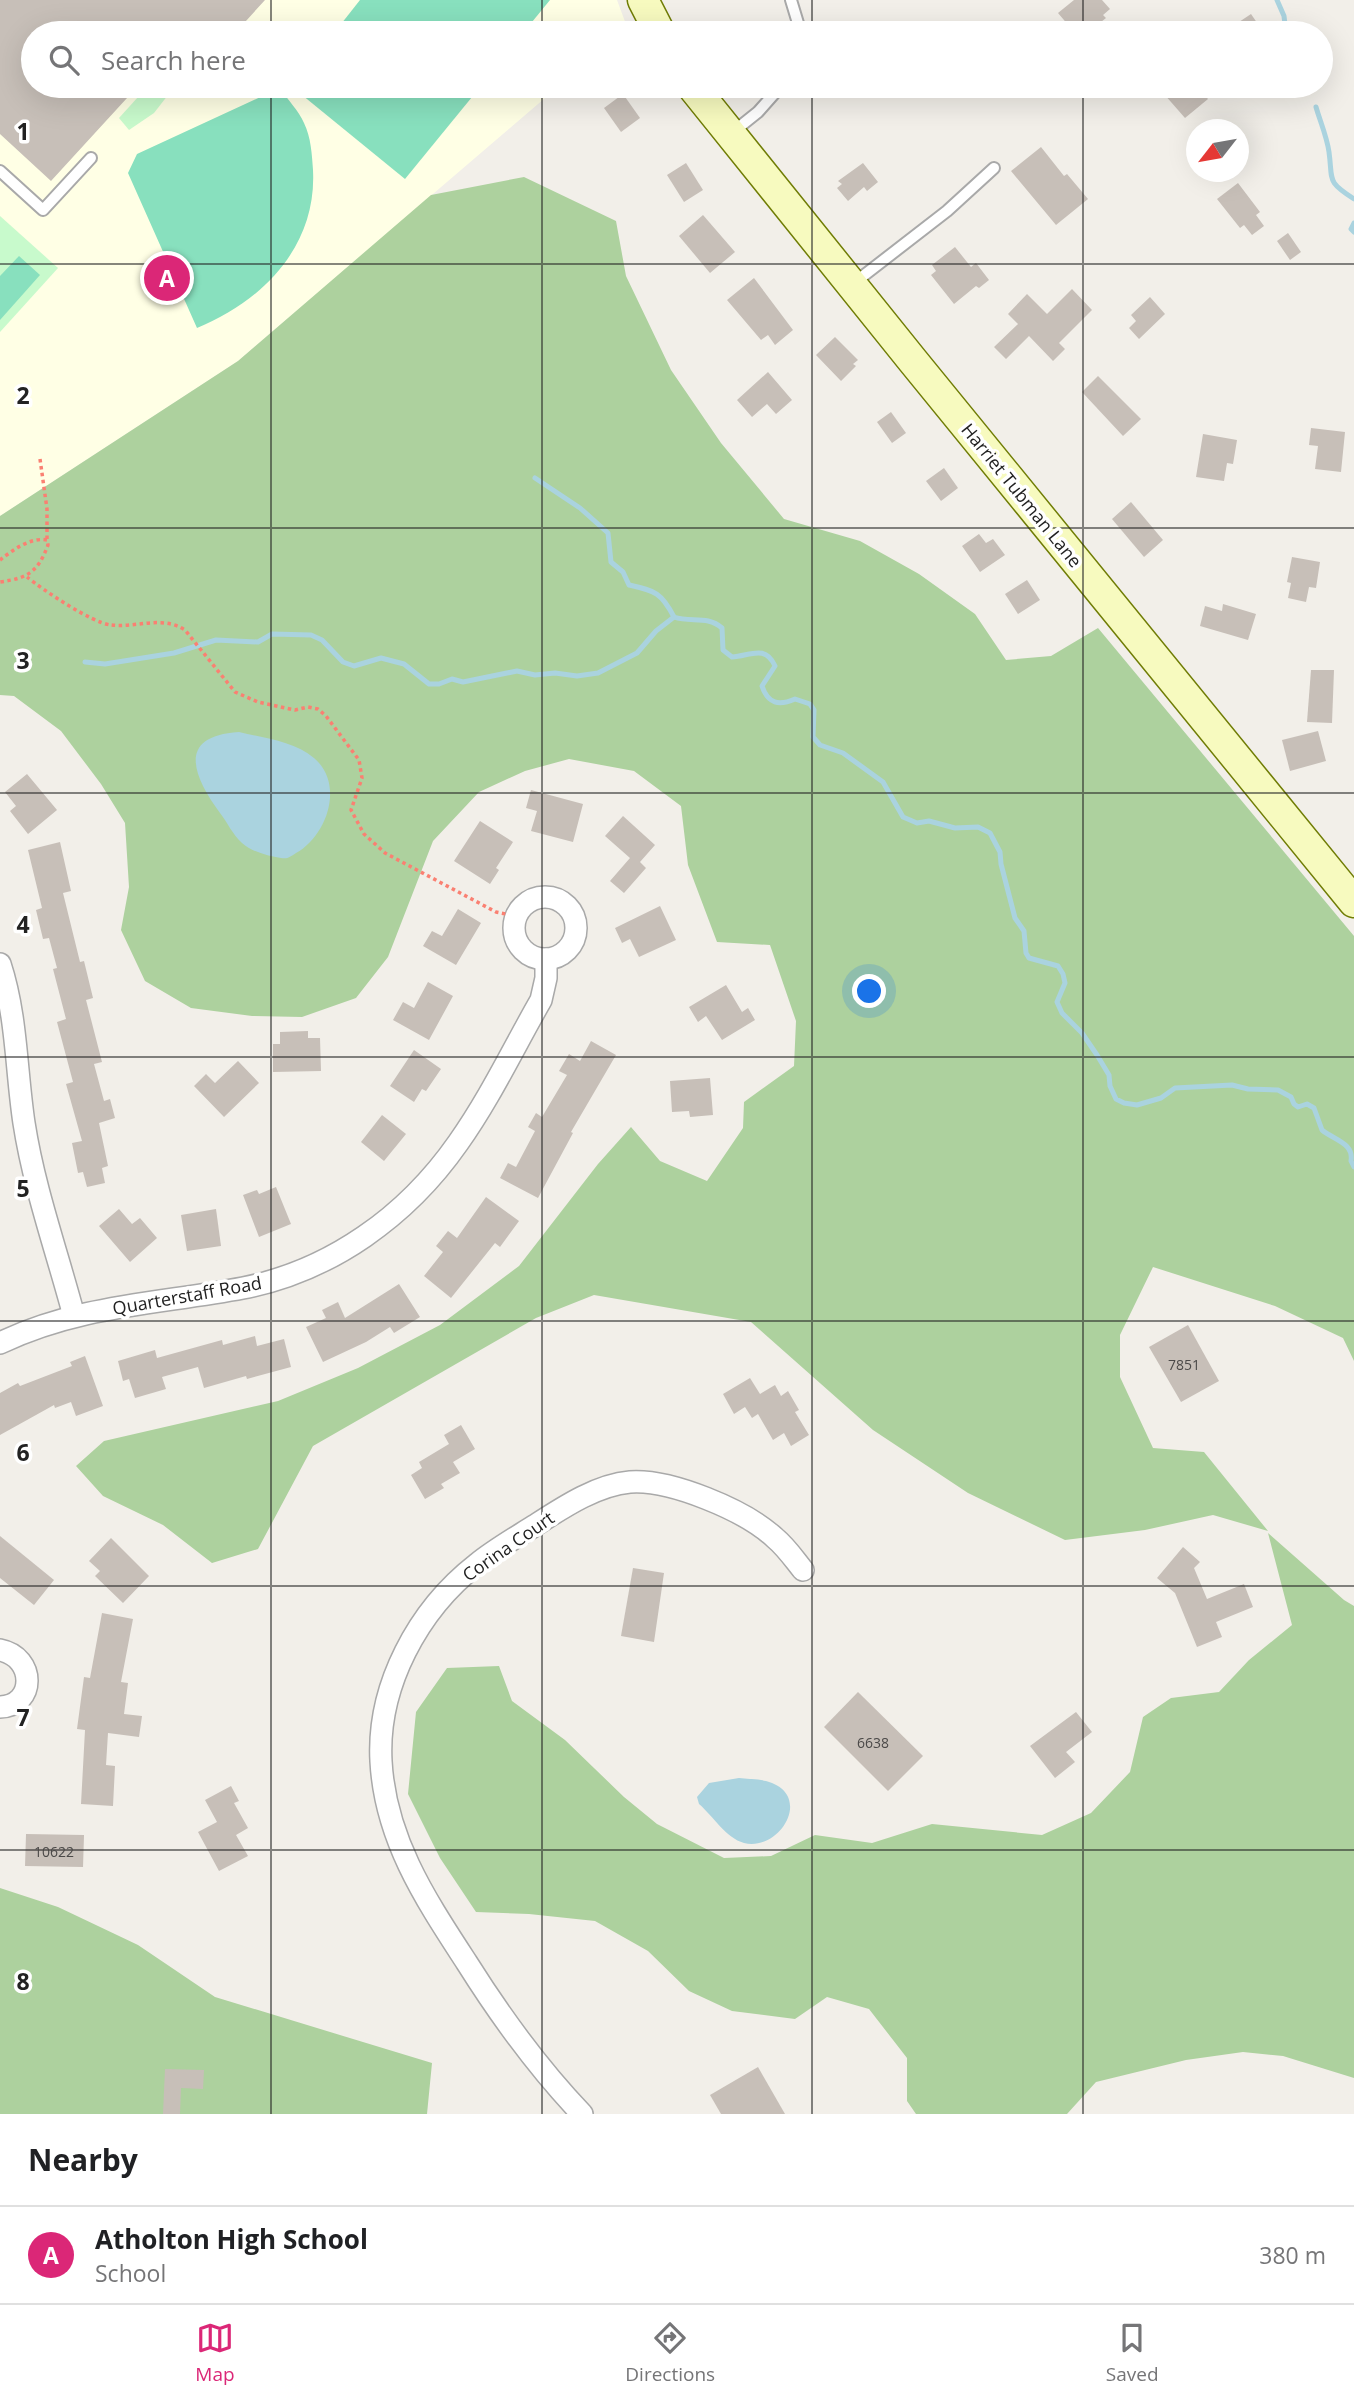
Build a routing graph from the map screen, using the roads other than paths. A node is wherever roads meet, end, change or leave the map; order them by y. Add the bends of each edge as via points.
1 (643, 0) edge
2 (791, 0) edge
3 (654, 21) edge
4 (797, 21) edge
5 (702, 98) edge
6 (770, 98) edge
7 (730, 134) junction
8 (91, 158) dead end
9 (994, 168) dead end
10 (0, 171) edge
11 (852, 284) junction
12 (1354, 902) edge
13 (546, 959) junction
14 (0, 964) edge
15 (74, 1316) junction
16 (0, 1343) edge
17 (803, 1570) dead end
18 (0, 1650) edge
19 (0, 1707) edge
20 (582, 2114) edge

1 - 3 street
2 - 4 lane
5 - 7 street, Harriet Tubman Lane
6 - 7 lane
7 - 11 street, Harriet Tubman Lane
8 - 10 lane via 43,210
9 - 11 lane via 947,211
11 - 12 street, Harriet Tubman Lane
13 - 13 street via 564,953 571,944 575,920 561,901 541,897 529,901 514,925 522,948
13 - 15 street, Quarterstaff Road via 541,1000 460,1141 422,1188 371,1232 334,1256 279,1279
14 - 15 street via 9,990 32,1162
15 - 16 street, Quarterstaff Road
17 - 20 street, Corina Court via 775,1537 709,1501 666,1484 607,1487 548,1516 469,1570 420,1624 395,1675 382,1731 381,1760 398,1843 429,1905 507,2023
18 - 19 street via 17,1657 27,1678 21,1697

